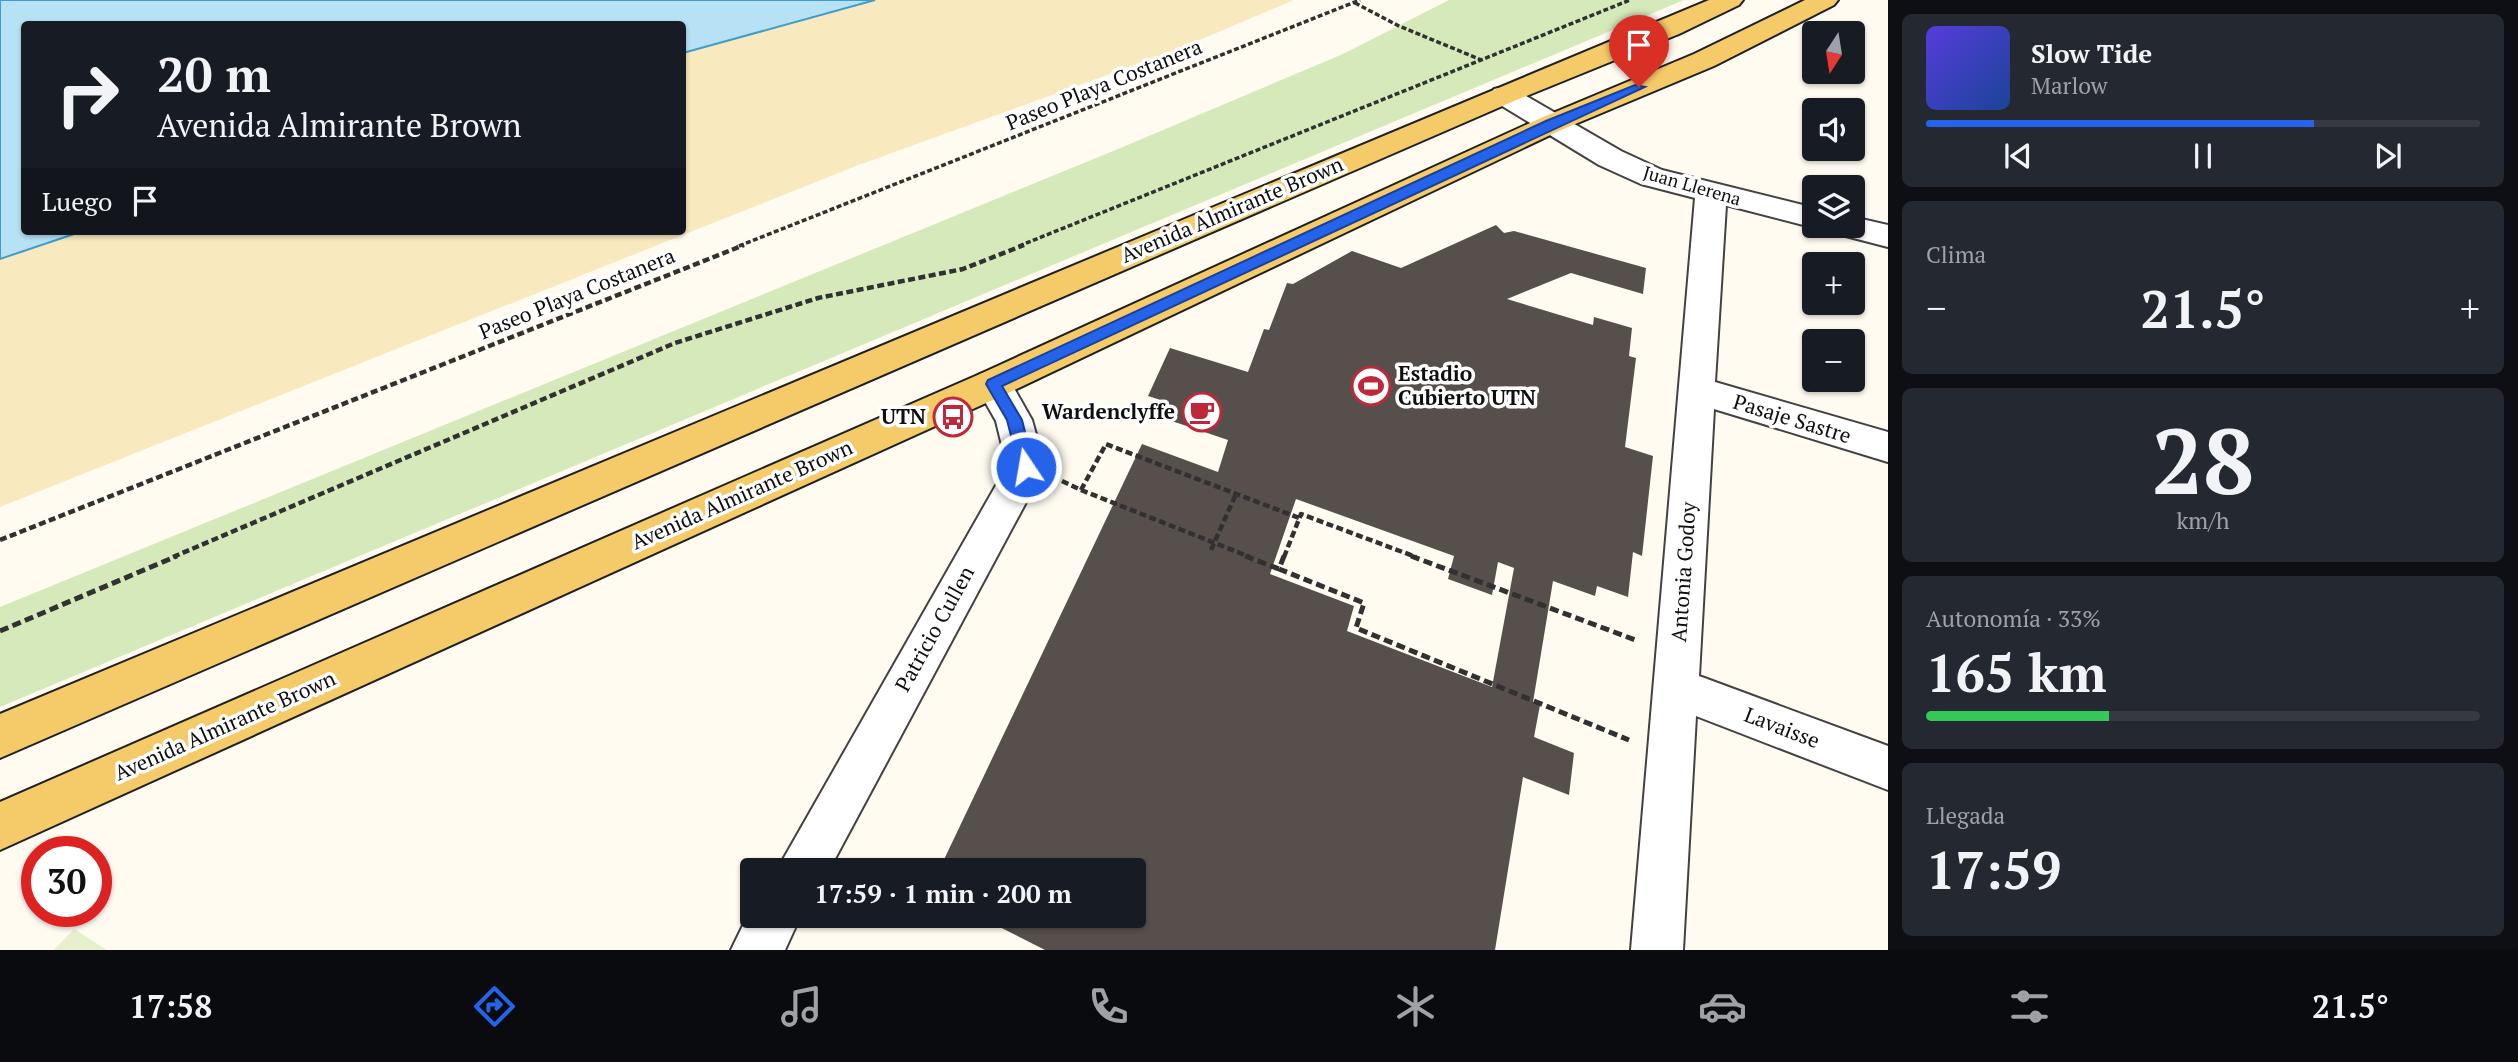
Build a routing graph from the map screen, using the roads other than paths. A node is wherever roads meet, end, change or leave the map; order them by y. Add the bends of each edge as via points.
1 (1730, 0) edge
2 (1825, 0) edge
3 (1494, 78) junction
4 (1551, 124) junction
5 (1711, 193) junction
6 (1802, 215) edge
7 (1865, 231) edge
8 (1888, 236) edge
9 (993, 384) junction
10 (1697, 390) junction
11 (1888, 447) edge
12 (1677, 672) junction
13 (0, 736) edge
14 (1888, 768) edge
15 (0, 826) edge
16 (809, 858) edge
17 (769, 928) edge
18 (757, 950) edge
19 (1657, 950) edge

1 - 3 main road, Avenida Almirante Brown via 1670,29
2 - 4 main road, Avenida Almirante Brown via 1704,60
3 - 4 street, Juan Llerena
3 - 13 main road, Avenida Almirante Brown
4 - 5 street, Juan Llerena via 1652,177
4 - 9 main road, Avenida Almirante Brown
5 - 6 street, Juan Llerena
5 - 10 street, Antonia Godoy
7 - 8 street
9 - 15 main road, Avenida Almirante Brown
9 - 16 street, Patricio Cullen via 1014,420 1026,467
10 - 11 street, Pasaje Sastre
10 - 12 street, Antonia Godoy
12 - 14 street, Lavaisse
12 - 19 street, Antonia Godoy
17 - 18 street

